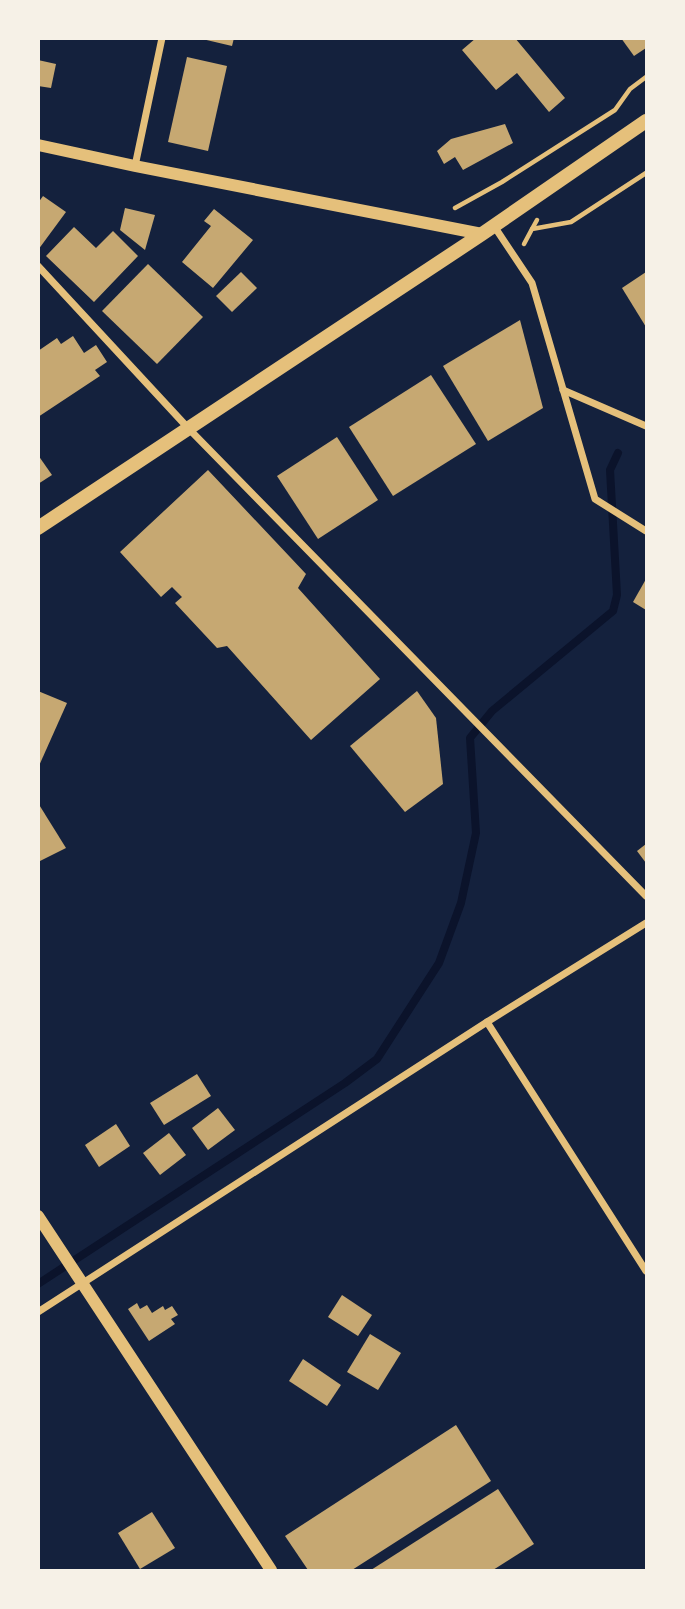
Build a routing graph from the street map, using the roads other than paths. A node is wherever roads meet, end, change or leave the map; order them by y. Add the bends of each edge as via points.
1 (162, 38) edge
2 (646, 121) edge
3 (38, 145) edge
4 (135, 166) junction
5 (488, 230) junction
6 (38, 266) edge
7 (563, 390) junction
8 (646, 426) edge
9 (190, 429) junction
10 (38, 528) edge
11 (646, 531) edge
12 (646, 896) edge
13 (646, 923) edge
14 (487, 1022) junction
15 (38, 1216) edge
16 (646, 1271) edge
17 (82, 1283) junction
18 (38, 1311) edge
19 (271, 1570) edge

1 - 4 street
2 - 5 main road
3 - 4 street
4 - 5 street
5 - 7 street via 532,283
5 - 9 main road
6 - 9 street
7 - 8 street
7 - 11 street via 595,499
9 - 10 main road
9 - 12 street
13 - 14 street
14 - 16 street
14 - 17 street
15 - 17 street
17 - 18 street
17 - 19 street

